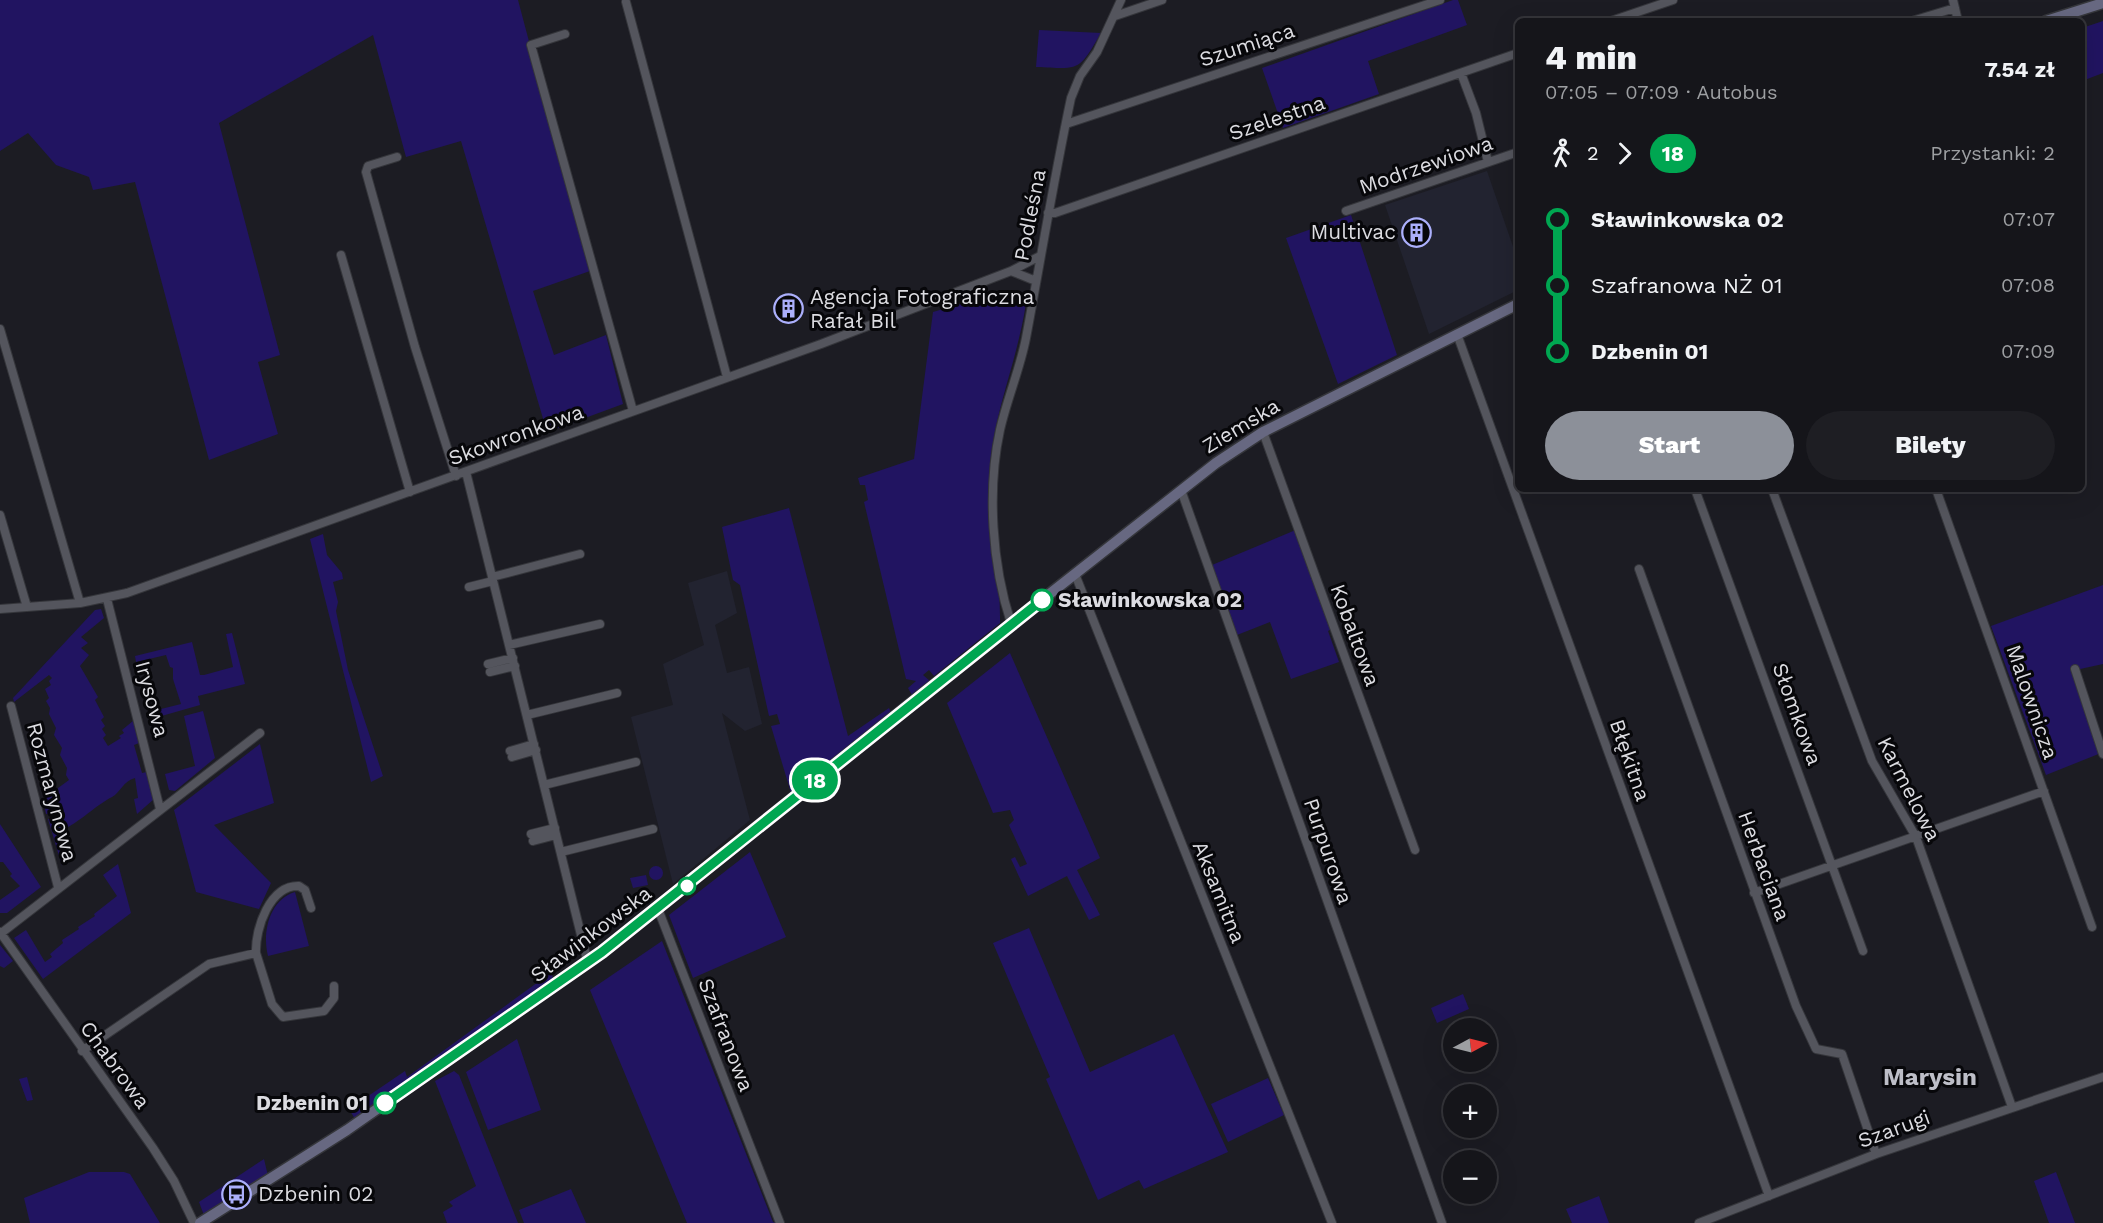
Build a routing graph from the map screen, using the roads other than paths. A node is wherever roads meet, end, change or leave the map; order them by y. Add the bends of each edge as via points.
1 (1121, 0) edge
2 (1162, 0) edge
3 (1440, 0) edge
4 (1672, 0) edge
5 (626, 2) dead end
6 (2103, 3) edge
7 (1954, 4) edge
8 (1115, 16) junction
9 (1620, 18) edge
10 (1919, 18) edge
11 (2056, 18) edge
12 (565, 34) dead end
13 (1515, 54) edge
14 (1461, 73) junction
15 (1066, 124) junction
16 (1515, 153) edge
17 (397, 157) dead end
18 (1488, 162) junction
19 (1346, 212) dead end
20 (1048, 213) junction
21 (340, 255) dead end
22 (1040, 256) junction
23 (1011, 271) junction
24 (1036, 282) junction
25 (1515, 305) edge
26 (0, 329) edge
27 (1457, 334) junction
28 (727, 377) junction
29 (633, 411) junction
30 (1263, 432) junction
31 (466, 472) junction
32 (456, 476) junction
33 (1181, 490) junction
34 (411, 492) junction
35 (1696, 492) edge
36 (1773, 492) edge
37 (1937, 492) edge
38 (0, 515) edge
39 (580, 554) dead end
40 (1639, 569) dead end
41 (1075, 574) junction
42 (493, 579) junction
43 (469, 587) dead end
44 (107, 598) junction
45 (80, 603) junction
46 (27, 607) junction
47 (0, 609) edge
48 (1011, 623) junction
49 (600, 624) dead end
50 (510, 645) junction
51 (514, 662) junction
52 (489, 668) dead end
53 (2075, 669) dead end
54 (617, 693) dead end
55 (11, 706) dead end
56 (527, 715) junction
57 (260, 733) dead end
58 (535, 747) junction
59 (511, 754) dead end
60 (2103, 754) edge
61 (636, 762) dead end
62 (544, 785) junction
63 (2044, 791) junction
64 (160, 809) junction
65 (653, 829) dead end
66 (556, 832) junction
67 (1916, 837) junction
68 (532, 838) dead end
69 (1415, 850) dead end
70 (561, 852) junction
71 (1833, 866) junction
72 (58, 887) junction
73 (1754, 893) junction
74 (310, 908) dead end
75 (658, 909) junction
76 (2092, 927) dead end
77 (0, 933) edge
78 (1863, 951) dead end
79 (256, 953) junction
80 (588, 963) junction
81 (334, 986) dead end
82 (82, 1051) junction
83 (2103, 1077) edge
84 (2012, 1107) junction
85 (1876, 1154) junction
86 (1769, 1196) junction
87 (194, 1223) edge
88 (200, 1223) edge
89 (780, 1223) edge
90 (1332, 1223) edge
91 (1442, 1223) edge
92 (1699, 1223) edge

1 - 8 street, Podleśna
2 - 8 street
3 - 15 street, Szumiąca
4 - 9 street
5 - 28 street
6 - 11 street
7 - 10 street
8 - 15 street, Podleśna via 1080,76
12 - 29 street via 531,45
13 - 14 street, Szelestna
14 - 18 street via 1476,112
14 - 20 street, Szelestna
15 - 20 street, Podleśna
16 - 18 street, Modrzewiowa
17 - 32 street via 368,166 366,172
18 - 19 street, Modrzewiowa
20 - 22 street, Podleśna
21 - 34 street
22 - 23 street, Skowronkowa
22 - 24 street, Podleśna
23 - 24 street
23 - 28 street, Skowronkowa
24 - 48 street, Podleśna via 996,462 998,559
25 - 27 street, Ziemska
26 - 45 street
27 - 30 street, Ziemska
27 - 86 street, Błękitna
28 - 29 street, Skowronkowa
29 - 31 street, Skowronkowa
30 - 33 street, Ziemska
30 - 69 street, Kobaltowa
31 - 32 street, Skowronkowa
31 - 42 street
32 - 34 street, Skowronkowa
33 - 41 street, Ziemska
33 - 91 street, Purpurowa
34 - 44 street, Skowronkowa
35 - 71 street, Słomkowa
36 - 67 street, Karmelowa via 1872,761
37 - 63 street, Malownicza
38 - 46 street
39 - 42 street
40 - 73 street, Herbaciana
41 - 48 street, Ziemska
41 - 90 street, Aksamitna
42 - 43 street
42 - 50 street
44 - 45 street, Skowronkowa
44 - 64 street, Irysowa
45 - 46 street, Skowronkowa
46 - 47 street, Skowronkowa
48 - 75 street, Sławinkowska
49 - 50 street
50 - 51 street
51 - 52 street
51 - 56 street
53 - 60 street
54 - 56 street
55 - 72 street, Rozmarynowa
56 - 58 street
57 - 64 street
58 - 59 street
58 - 62 street
61 - 62 street
62 - 66 street
63 - 67 street
63 - 76 street, Malownicza
64 - 72 street
65 - 70 street
66 - 68 street
66 - 70 street
67 - 71 street
67 - 84 street, Karmelowa
70 - 80 street
71 - 73 street
71 - 78 street, Słomkowa
72 - 77 street
73 - 85 street, Herbaciana via 1816,1049 1842,1054
74 - 79 street via 305,890 299,886 282,889 271,901
75 - 80 street, Sławinkowska
75 - 89 street, Szafranowa
77 - 82 street, Chabrowa
79 - 81 street via 272,1004 283,1017 324,1011 334,998
79 - 82 street via 209,964
80 - 88 street, Sławinkowska via 346,1130
82 - 87 street, Chabrowa via 164,1165
83 - 84 street, Szarugi
84 - 85 street, Szarugi
85 - 86 street, Szarugi
86 - 92 street, Szarugi

